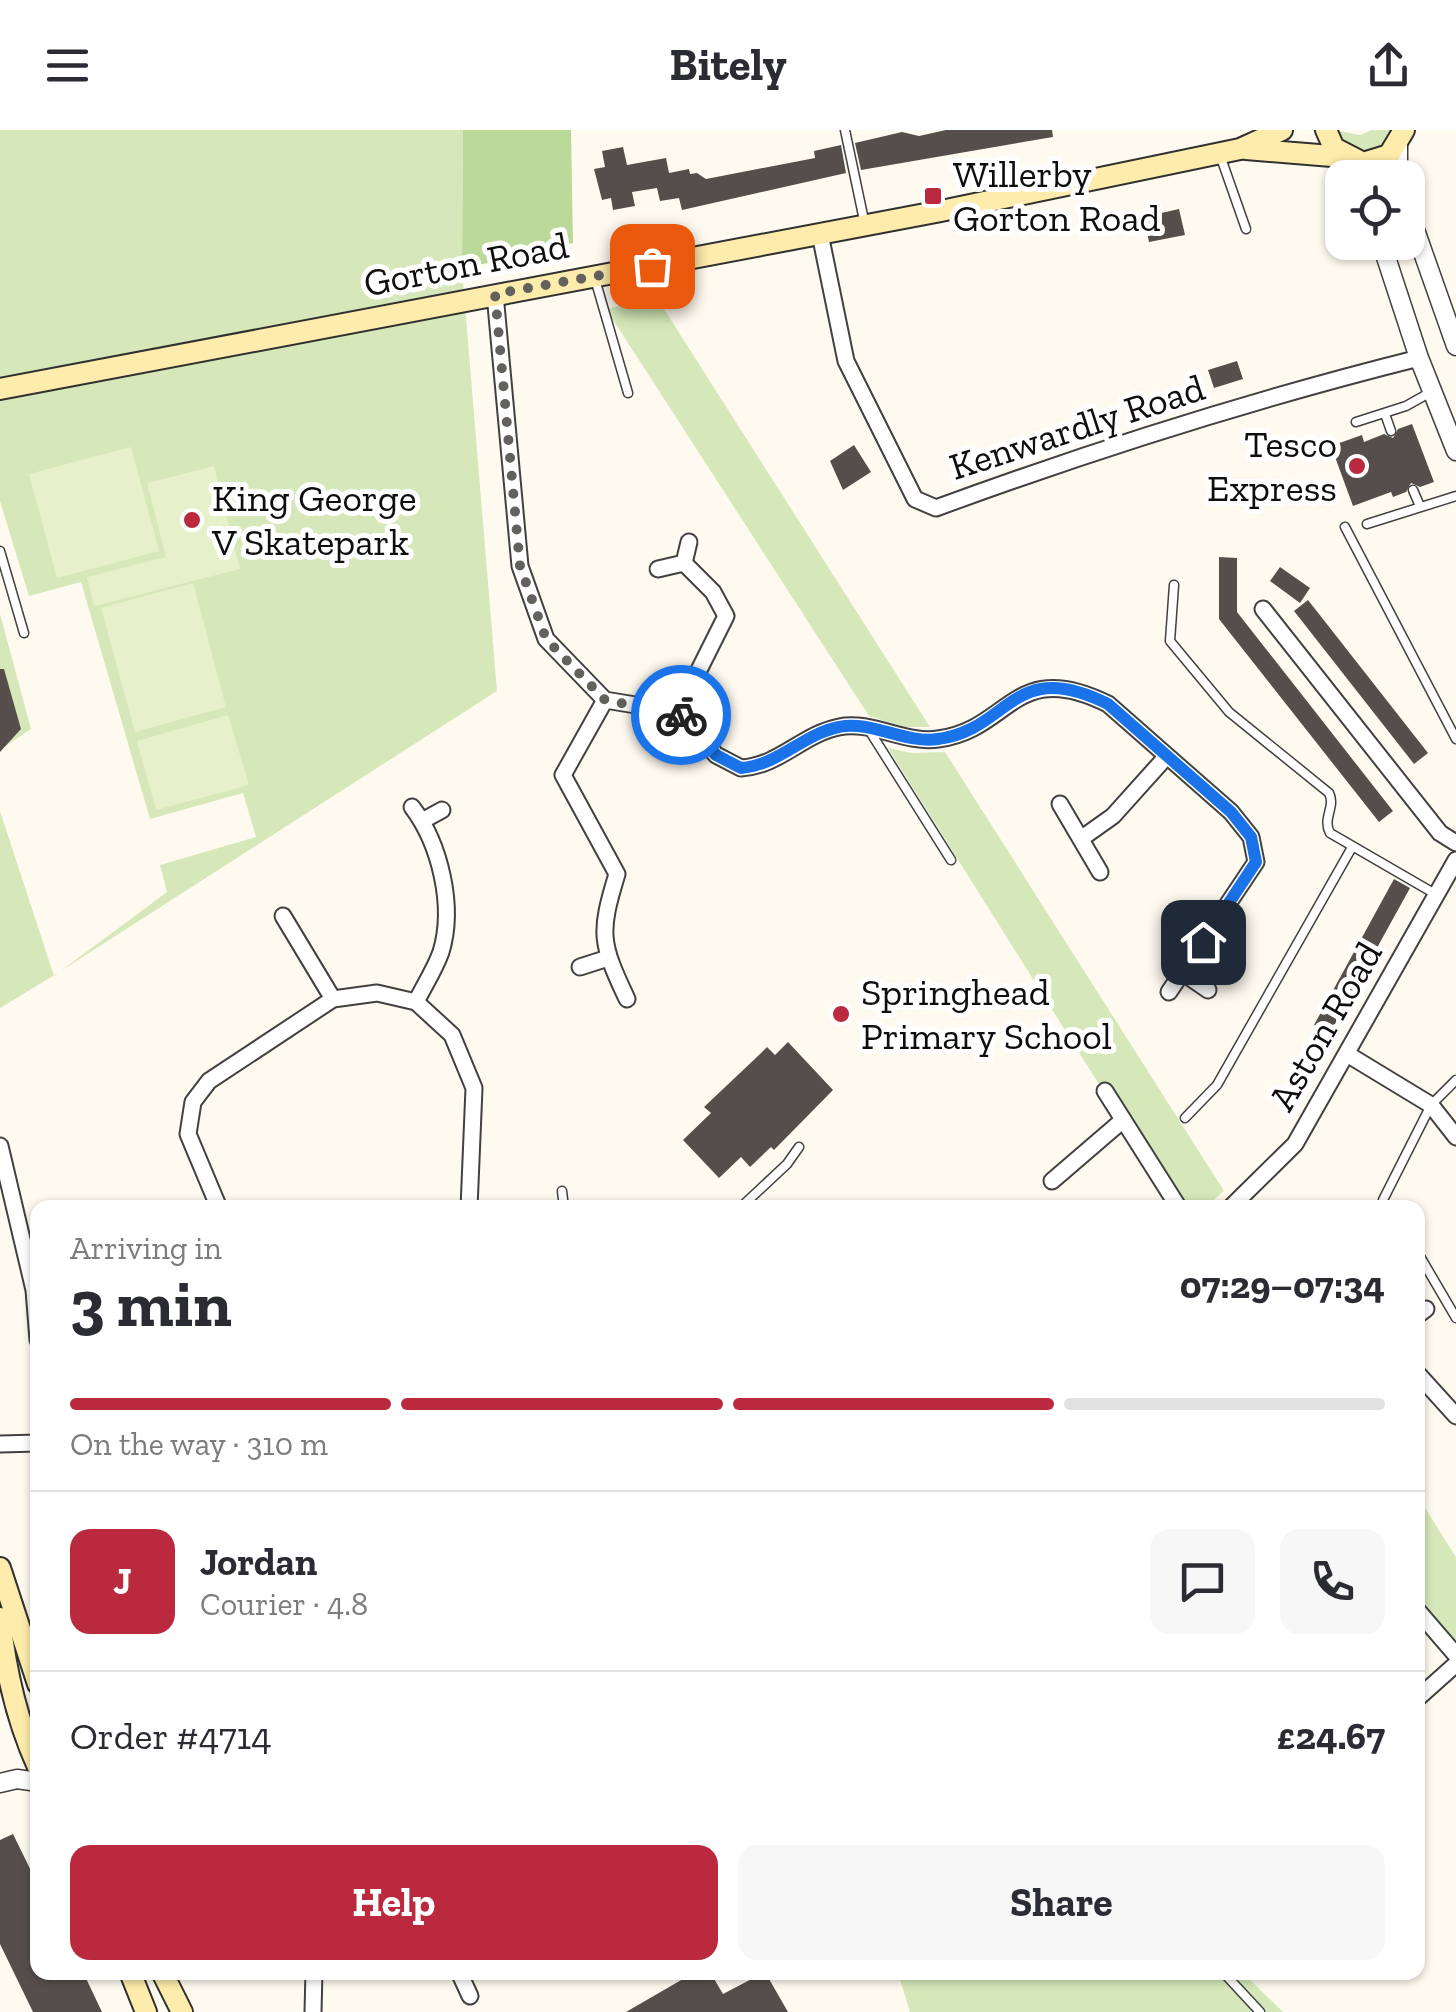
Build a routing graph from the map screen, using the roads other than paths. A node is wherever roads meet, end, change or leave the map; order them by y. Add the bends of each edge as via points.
1 (845, 130) edge
2 (1282, 130) edge
3 (1326, 130) edge
4 (1406, 135) edge
5 (1230, 151) junction
6 (1346, 160) edge
7 (1377, 160) edge
8 (1401, 160) edge
9 (1325, 162) edge
10 (865, 225) junction
11 (1246, 229) dead end
12 (820, 234) junction
13 (1425, 258) edge
14 (1387, 260) edge
15 (594, 274) junction
16 (495, 294) junction
17 (1456, 346) edge
18 (1418, 358) junction
19 (0, 389) edge
20 (1434, 390) junction
21 (628, 393) dead end
22 (1385, 414) junction
23 (1356, 422) dead end
24 (1392, 431) dead end
25 (1454, 439) edge
26 (1413, 490) dead end
27 (1456, 496) edge
28 (1419, 504) junction
29 (1366, 524) dead end
30 (1346, 527) dead end
31 (688, 542) dead end
32 (0, 551) edge
33 (684, 563) junction
34 (658, 568) dead end
35 (1174, 584) dead end
36 (1263, 608) dead end
37 (24, 633) dead end
38 (605, 700) junction
39 (678, 712) junction
40 (870, 730) junction
41 (1456, 739) edge
42 (1166, 758) junction
43 (1060, 804) dead end
44 (412, 807) dead end
45 (442, 810) dead end
46 (422, 822) junction
47 (1082, 838) junction
48 (1456, 843) edge
49 (1351, 848) junction
50 (951, 860) dead end
51 (1456, 860) edge
52 (1100, 872) dead end
53 (1437, 895) junction
54 (283, 912) dead end
55 (608, 958) junction
56 (580, 967) dead end
57 (1182, 972) junction
58 (1208, 990) dead end
59 (1169, 992) dead end
60 (627, 999) dead end
61 (333, 1000) junction
62 (416, 1002) junction
63 (1347, 1054) junction
64 (1456, 1080) edge
65 (1105, 1091) dead end
66 (1431, 1105) junction
67 (1184, 1118) dead end
68 (1124, 1120) junction
69 (1456, 1137) edge
70 (0, 1146) edge
71 (799, 1146) dead end
72 (1052, 1181) dead end
73 (562, 1191) dead end
74 (216, 1200) edge
75 (469, 1200) edge
76 (563, 1200) edge
77 (749, 1200) edge
78 (1174, 1200) edge
79 (1238, 1200) edge
80 (1383, 1200) edge
81 (1425, 1265) edge
82 (30, 1273) edge
83 (1456, 1318) edge
84 (1425, 1382) edge
85 (1456, 1416) edge
86 (30, 1443) edge
87 (0, 1444) edge
88 (0, 1568) edge
89 (0, 1618) edge
90 (1425, 1619) edge
91 (1456, 1655) edge
92 (30, 1660) edge
93 (1456, 1664) edge
94 (1425, 1692) edge
95 (30, 1750) edge
96 (30, 1781) edge
97 (0, 1783) edge
98 (133, 1980) edge
99 (166, 1980) edge
100 (314, 1980) edge
101 (463, 1980) edge
102 (1230, 1980) edge
103 (470, 1996) dead end
104 (146, 2012) edge
105 (182, 2012) edge
106 (313, 2012) edge
107 (1260, 2012) edge

1 - 10 lane
2 - 5 main road, Gorton Road
3 - 6 main road
4 - 7 main road, Gorton Road
4 - 8 street
5 - 9 main road, Gorton Road
5 - 10 main road, Gorton Road
5 - 11 lane
10 - 12 main road, Gorton Road
12 - 15 main road, Gorton Road
12 - 18 street, Kenwardly Road via 846,361 915,499 936,508 1062,462
13 - 17 street
14 - 18 street
15 - 16 main road, Gorton Road
15 - 21 lane
16 - 19 main road, Gorton Road
16 - 38 street via 520,566 546,639
18 - 20 street
20 - 22 lane
20 - 25 street
22 - 23 lane
22 - 24 lane
26 - 28 lane
27 - 28 lane
28 - 29 lane
30 - 41 lane
31 - 33 street
32 - 37 lane
33 - 34 street
33 - 39 street via 726,616
35 - 49 lane via 1170,642 1229,712 1330,793 1326,826
36 - 48 street via 1440,833
38 - 39 street
38 - 55 street via 564,774 625,872 602,924
39 - 40 street via 716,755 741,768 774,761 831,729
40 - 42 street via 944,739 1018,696 1062,688 1108,704
40 - 50 lane
42 - 47 street via 1113,816
42 - 57 street via 1231,812 1251,837 1256,862
43 - 47 street
44 - 46 street
45 - 46 street
46 - 62 street via 447,893 441,950
47 - 52 street
49 - 53 lane
49 - 67 lane via 1217,1085
51 - 53 street, Aston Road
53 - 63 street, Aston Road
54 - 61 street
55 - 56 street
55 - 60 street
57 - 58 street
57 - 59 street
61 - 62 street via 377,993
61 - 74 street via 209,1081 193,1102 188,1134
62 - 75 street via 452,1036 474,1088
63 - 66 street
63 - 79 street, Aston Road via 1296,1144
64 - 66 lane
65 - 68 street
66 - 69 street
66 - 80 lane
68 - 72 street
68 - 78 street
70 - 82 street
71 - 77 lane
73 - 76 lane
81 - 83 lane
84 - 85 street
86 - 87 street
88 - 92 main road
89 - 95 main road
90 - 91 street
93 - 94 street
96 - 97 street
98 - 104 main road
99 - 105 main road
100 - 106 street
101 - 103 street
102 - 107 lane

